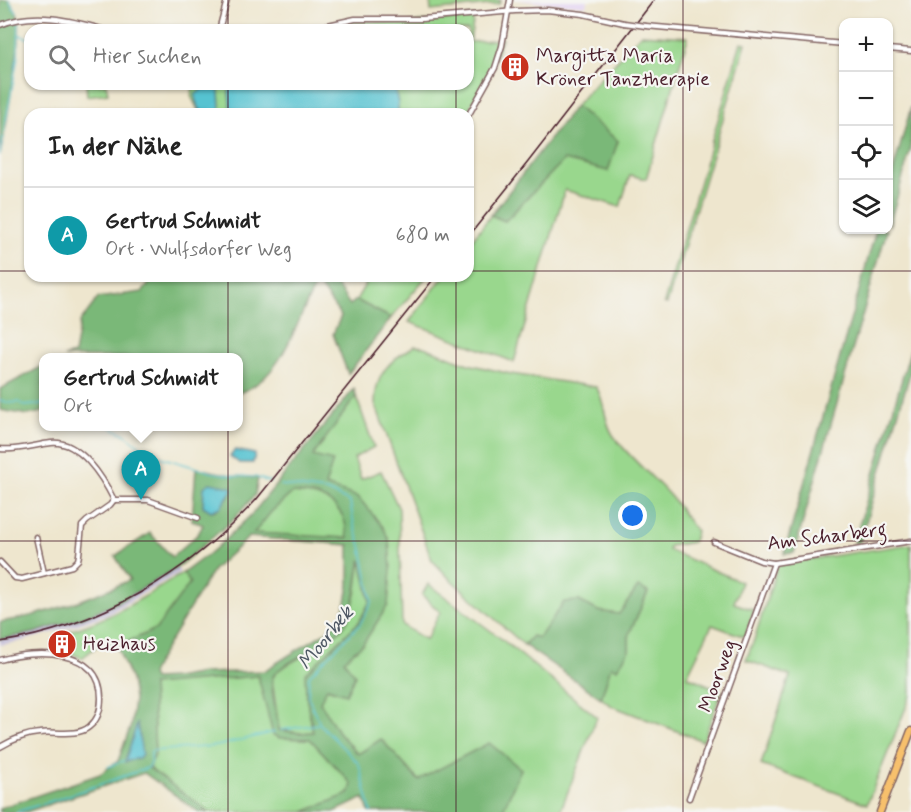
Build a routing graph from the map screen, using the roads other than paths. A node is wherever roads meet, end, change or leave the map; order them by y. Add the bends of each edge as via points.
1 (227, 0) edge
2 (510, 0) edge
3 (508, 11) junction
4 (75, 24) edge
5 (221, 24) edge
6 (332, 24) edge
7 (0, 25) edge
8 (839, 44) edge
9 (893, 49) edge
10 (911, 51) edge
11 (472, 108) edge
12 (0, 449) edge
13 (114, 500) junction
14 (198, 518) dead end
15 (36, 537) dead end
16 (911, 541) edge
17 (714, 542) dead end
18 (0, 562) edge
19 (774, 563) junction
20 (44, 573) junction
21 (0, 660) edge
22 (911, 731) edge
23 (0, 747) edge
24 (689, 798) dead end
25 (880, 812) edge

1 - 5 street
2 - 3 street
3 - 6 street via 422,19 355,19
3 - 8 street, bridge via 547,10 672,30
3 - 11 street via 495,68
4 - 7 street via 29,17
9 - 10 street
12 - 13 street via 52,443 70,446 105,483
13 - 14 street via 148,500
13 - 20 street via 82,526 76,562
15 - 20 street
16 - 19 street, Am Scharberg
17 - 19 street, Am Scharberg
18 - 20 street via 15,578
19 - 24 street, Moorweg
21 - 23 street via 34,654 74,659 96,677 101,699 96,720 84,730 32,734
22 - 25 main road

